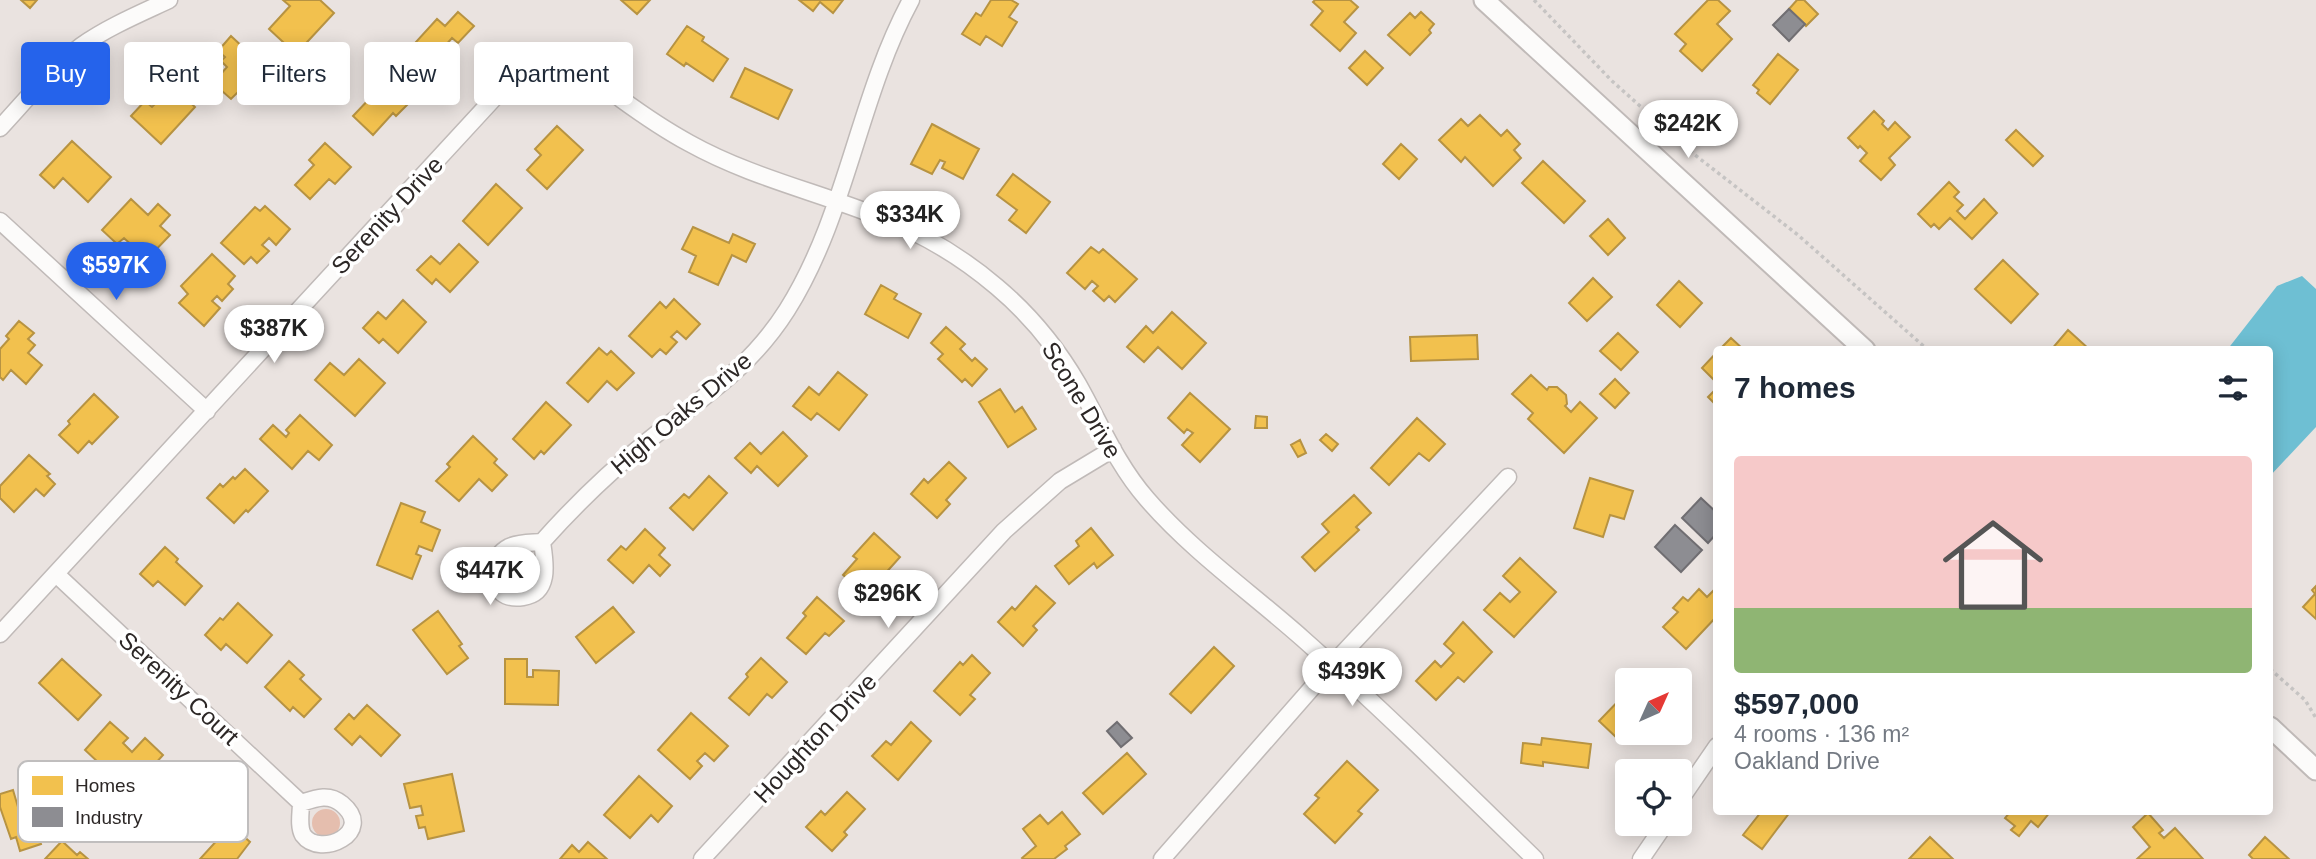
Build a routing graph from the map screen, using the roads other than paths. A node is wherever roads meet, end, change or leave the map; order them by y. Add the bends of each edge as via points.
1 (169, 0) edge
2 (911, 0) edge
3 (1486, 1) edge
4 (488, 105) edge
5 (630, 105) edge
6 (0, 128) edge
7 (836, 202) junction
8 (0, 221) edge
9 (1861, 346) edge
10 (207, 411) junction
11 (1113, 449) junction
12 (1508, 477) dead end
13 (542, 542) dead end
14 (56, 574) junction
15 (0, 634) edge
16 (1332, 665) junction
17 (2273, 730) edge
18 (1713, 752) edge
19 (2316, 770) edge
20 (1692, 782) edge
21 (302, 803) dead end
22 (1657, 836) edge
23 (702, 859) edge
24 (1162, 859) edge
25 (1535, 859) edge
26 (1641, 859) edge

1 - 6 street via 82,46
2 - 7 street, High Oaks Drive via 882,64
3 - 9 street
4 - 10 street, Serenity Drive
5 - 7 street, Scone Drive via 695,146 767,179
7 - 11 street, Scone Drive via 909,230 996,286 1063,361
7 - 13 street, High Oaks Drive via 800,287 753,354 715,390 618,464
8 - 10 street
10 - 14 street, Serenity Drive
11 - 16 street, Scone Drive via 1123,469 1165,519
11 - 23 street, Houghton Drive via 1060,481 1004,531
12 - 16 street
14 - 15 street, Serenity Drive
14 - 21 street, Serenity Court
16 - 24 street
16 - 25 street, Scone Drive
17 - 19 street
18 - 20 street
22 - 26 street

